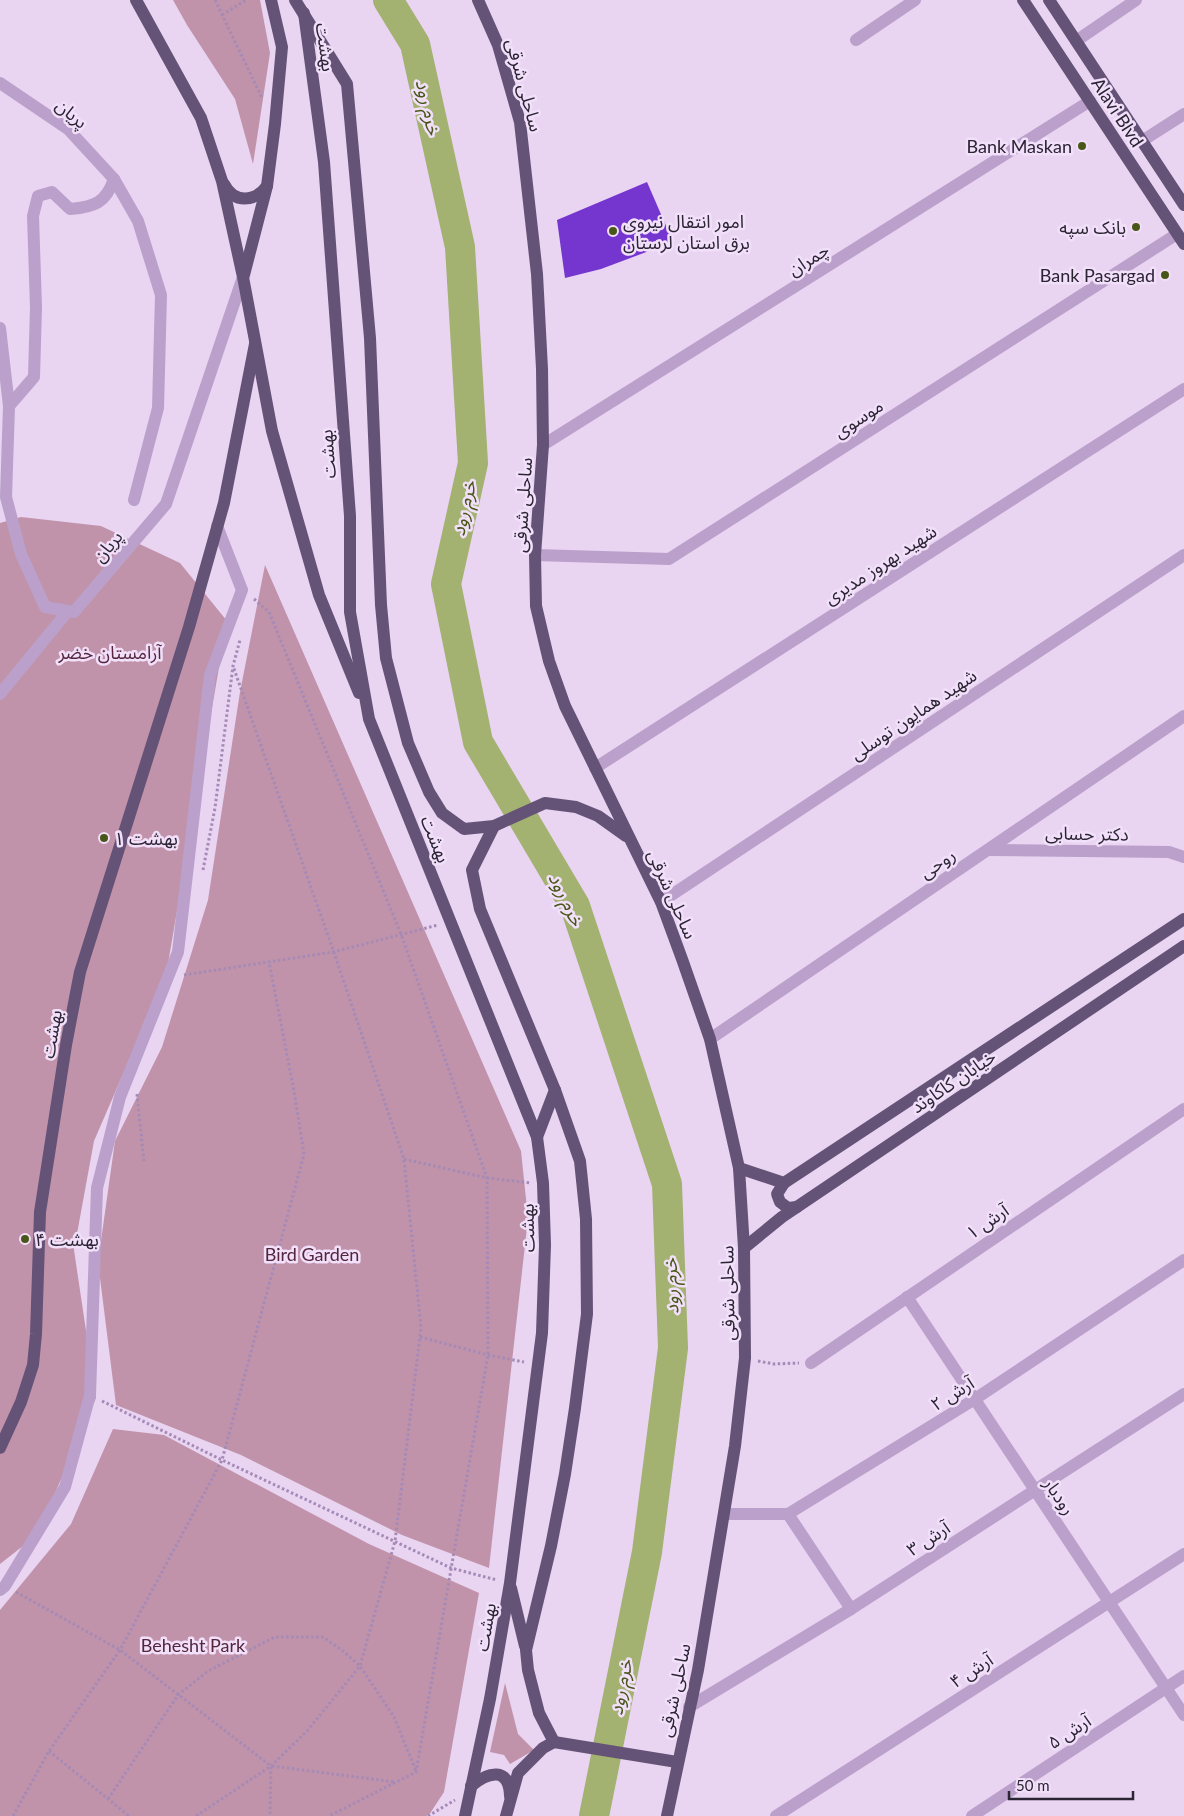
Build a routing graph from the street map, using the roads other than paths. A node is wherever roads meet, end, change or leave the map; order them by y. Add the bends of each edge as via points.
1 (136, 0) edge
2 (271, 0) edge
3 (295, 0) edge
4 (478, 0) edge
5 (915, 0) edge
6 (1023, 0) edge
7 (1049, 0) edge
8 (1136, 0) edge
9 (304, 13) junction
10 (856, 40) dead end
11 (1076, 41) junction
12 (0, 84) edge
13 (1090, 101) junction
14 (1184, 114) edge
15 (1142, 141) junction
16 (114, 179) junction
17 (222, 181) junction
18 (267, 186) junction
19 (1184, 205) edge
20 (1181, 239) edge
21 (243, 277) junction
22 (0, 328) edge
23 (255, 344) junction
24 (1184, 388) edge
25 (9, 406) junction
26 (543, 445) junction
27 (134, 500) dead end
28 (217, 526) junction
29 (535, 555) junction
30 (1184, 555) edge
31 (68, 611) junction
32 (0, 694) edge
33 (1184, 716) edge
34 (369, 719) junction
35 (595, 768) junction
36 (494, 826) junction
37 (628, 838) junction
38 (988, 850) junction
39 (1184, 857) edge
40 (661, 902) junction
41 (1184, 919) edge
42 (1184, 946) edge
43 (710, 1039) junction
44 (555, 1090) junction
45 (1184, 1109) edge
46 (537, 1137) junction
47 (739, 1168) junction
48 (784, 1183) junction
49 (797, 1208) junction
50 (744, 1248) junction
51 (1184, 1260) edge
52 (907, 1297) junction
53 (811, 1363) road end
54 (1184, 1394) edge
55 (975, 1399) junction
56 (0, 1448) edge
57 (1035, 1490) junction
58 (724, 1514) junction
59 (788, 1514) junction
60 (1184, 1554) edge
61 (510, 1583) junction
62 (2, 1588) edge
63 (1109, 1602) junction
64 (852, 1609) junction
65 (526, 1650) junction
66 (1184, 1676) edge
67 (1166, 1688) junction
68 (689, 1707) junction
69 (1184, 1715) edge
70 (554, 1742) junction
71 (677, 1762) junction
72 (471, 1789) junction
73 (510, 1798) junction
74 (465, 1816) edge
75 (506, 1816) edge
76 (667, 1816) edge
77 (776, 1816) edge
78 (972, 1816) edge

1 - 17 main road via 201,118
2 - 18 main road via 282,47
3 - 9 main road
4 - 26 main road, ساحلی شرقی via 498,45 520,122 536,274
5 - 10 street
6 - 13 main road, Alavi Blvd
7 - 11 main road, Alavi Blvd
8 - 11 street
9 - 34 main road, بهشت via 324,162 350,516 350,612
9 - 36 main road, بهشت via 347,84 370,338 386,658 408,743 429,792 442,813 464,829
11 - 15 main road, Alavi Blvd
12 - 16 street, پریان via 68,129
13 - 20 main road, Alavi Blvd
13 - 26 street, چمران
14 - 15 street
15 - 19 main road, Alavi Blvd
16 - 25 street via 109,193 90,207 70,209 52,192 38,196 33,216 34,376
16 - 27 street, پریان via 138,221 161,295 158,408
17 - 18 main road via 234,196 243,199 261,194
17 - 21 main road
18 - 21 main road
20 - 29 street, موسوی via 669,559
21 - 23 main road
21 - 31 street, پریان via 166,504 74,612
22 - 25 street
23 - 28 main road, بهشت
23 - 34 main road via 272,431 319,595
24 - 35 street, شهید بهروز مدیری
25 - 31 street via 6,497 21,554 45,606
26 - 29 main road, ساحلی شرقی
28 - 56 main road, بهشت via 190,627 80,972 40,1212 33,1364 21,1402
28 - 62 street via 242,590 210,674 178,952 120,1097 97,1188 90,1396 65,1487
29 - 35 main road, ساحلی شرقی via 536,606 549,661 565,706
30 - 40 street, شهید همایون توسلی
31 - 32 street
33 - 38 street, روحی
34 - 46 main road, بهشت
35 - 37 main road, ساحلی شرقی
36 - 37 main road via 546,804 576,808 598,816
36 - 44 main road, بهشت via 472,870 480,909
37 - 40 main road, ساحلی شرقی
38 - 39 street, دکتر حسابی via 1169,852
38 - 43 street, روحی
40 - 43 main road, ساحلی شرقی
41 - 48 main road, خیابان کاکاوند
42 - 49 main road, خیابان کاکاوند
43 - 47 main road, ساحلی شرقی
44 - 46 main road
44 - 65 main road, بهشت via 580,1161 586,1219 587,1314 565,1474
45 - 52 street, آرش ۱
46 - 61 main road, بهشت via 546,1245 542,1333
47 - 48 main road
47 - 50 main road, ساحلی شرقی
48 - 49 main road via 777,1194 780,1202 788,1208
49 - 50 main road, خیابان کاکاوند
50 - 58 main road, ساحلی شرقی via 745,1358
51 - 55 street, آرش ۲
52 - 53 street, آرش ۱
52 - 55 street, رودبار
54 - 57 street, آرش ۳
55 - 57 street, رودبار
55 - 59 street, آرش ۲
57 - 63 street, رودبار
57 - 64 street, آرش ۳
58 - 59 street
58 - 68 main road, ساحلی شرقی
59 - 64 street
60 - 63 street, آرش ۴
61 - 65 main road
61 - 72 main road, بهشت
63 - 67 street, رودبار
63 - 77 street, آرش ۴
64 - 68 street, آرش ۳
65 - 70 main road, بهشت via 538,1712
66 - 67 street, آرش ۵
67 - 69 street, رودبار
67 - 78 street, آرش ۵
68 - 71 main road, ساحلی شرقی
70 - 71 main road
70 - 73 main road via 543,1748 518,1773
71 - 76 main road, ساحلی شرقی
72 - 73 main road via 485,1776 499,1775 510,1786
72 - 74 main road, بهشت
73 - 75 main road

